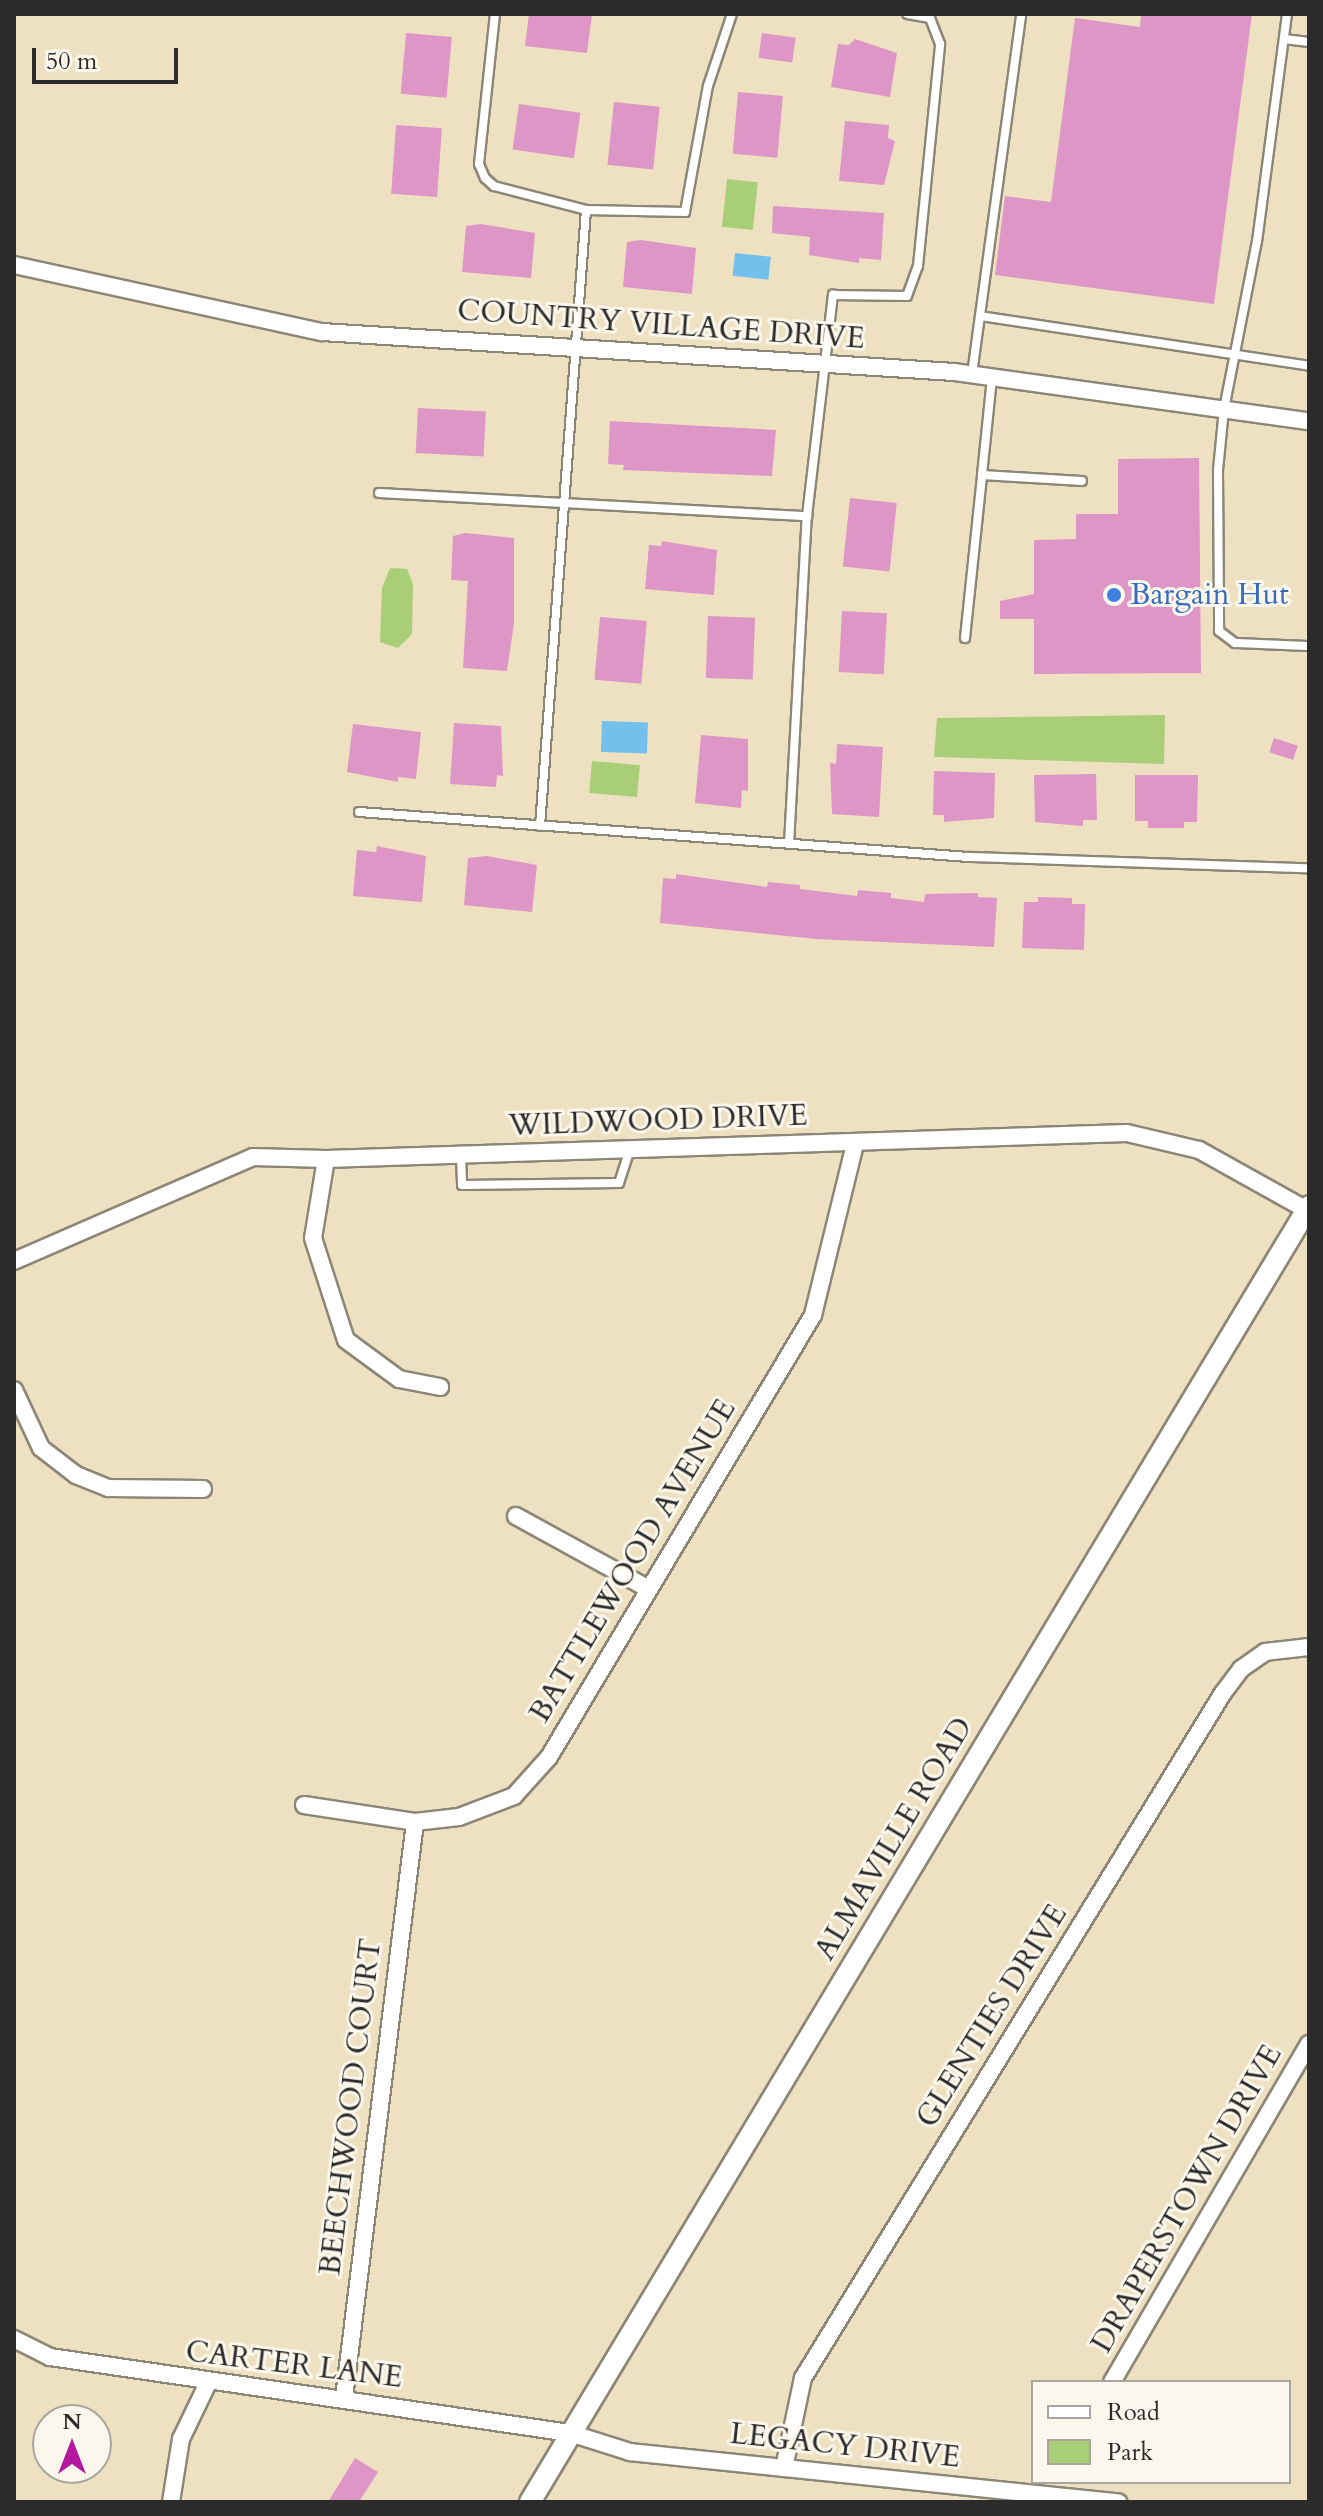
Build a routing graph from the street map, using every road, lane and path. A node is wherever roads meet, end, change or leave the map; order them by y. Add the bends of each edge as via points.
1 (495, 14) edge
2 (732, 14) edge
3 (907, 14) edge
4 (1021, 14) edge
5 (1287, 14) edge
6 (1284, 39) junction
7 (1309, 42) edge
8 (586, 210) junction
9 (14, 265) edge
10 (980, 316) junction
11 (576, 348) junction
12 (1234, 355) junction
13 (824, 364) junction
14 (1309, 366) edge
15 (972, 374) junction
16 (992, 377) junction
17 (1224, 409) junction
18 (1309, 421) edge
19 (982, 475) junction
20 (1082, 481) dead end
21 (379, 493) dead end
22 (564, 502) junction
23 (807, 516) junction
24 (965, 638) dead end
25 (1309, 646) edge
26 (359, 812) dead end
27 (540, 826) junction
28 (789, 844) junction
29 (1309, 868) edge
30 (855, 1144) junction
31 (630, 1150) junction
32 (461, 1155) junction
33 (326, 1159) junction
34 (1308, 1208) edge
35 (14, 1261) edge
36 (440, 1387) dead end
37 (14, 1390) edge
38 (203, 1489) dead end
39 (516, 1516) dead end
40 (647, 1588) junction
41 (1309, 1647) edge
42 (304, 1805) dead end
43 (415, 1822) junction
44 (1309, 2044) edge
45 (14, 2339) edge
46 (1113, 2380) edge
47 (208, 2383) junction
48 (344, 2398) junction
49 (570, 2433) junction
50 (784, 2468) junction
51 (1078, 2494) edge
52 (171, 2502) edge
53 (530, 2502) edge
54 (1118, 2502) edge

1 - 8 lane via 479,164 485,178 494,186
2 - 8 lane via 708,86 685,212
3 - 13 lane via 930,18 940,44 914,282 907,296 896,298 833,295
4 - 10 lane
5 - 6 lane
6 - 7 lane
6 - 12 lane via 1257,241
8 - 11 lane
9 - 11 street, COUNTRY VILLAGE DRIVE via 322,332
10 - 12 lane
10 - 15 lane
11 - 13 street, COUNTRY VILLAGE DRIVE
11 - 22 lane
12 - 14 lane
12 - 17 lane
13 - 15 street, COUNTRY VILLAGE DRIVE
13 - 23 lane
15 - 16 street, COUNTRY VILLAGE DRIVE
16 - 17 street, COUNTRY VILLAGE DRIVE
16 - 19 lane
17 - 18 street, COUNTRY VILLAGE DRIVE
17 - 25 lane via 1218,470 1219,631 1235,643
19 - 20 lane
19 - 24 lane
21 - 22 lane
22 - 23 lane
22 - 27 lane
23 - 28 lane
26 - 27 lane
27 - 28 lane
28 - 29 lane via 969,857
30 - 31 street, WILDWOOD DRIVE
30 - 34 street, WILDWOOD DRIVE via 1127,1133 1199,1150
30 - 40 street, BATTLEWOOD AVENUE via 813,1315
31 - 32 street, WILDWOOD DRIVE
31 - 32 lane via 619,1183 462,1185
32 - 33 street, WILDWOOD DRIVE
33 - 35 street, WILDWOOD DRIVE via 253,1157
33 - 36 street via 313,1238 346,1340 399,1379
34 - 49 street, ALMAVILLE ROAD
37 - 38 street via 41,1448 76,1475 108,1488
39 - 40 street
40 - 43 street, BATTLEWOOD AVENUE via 549,1757 514,1796 459,1817
41 - 50 street, GLENTIES DRIVE via 1265,1652 1241,1669 1223,1693 803,2378
42 - 43 street, BATTLEWOOD AVENUE
43 - 48 street, BEECHWOOD COURT
44 - 46 street, DRAPERSTOWN DRIVE
45 - 47 street, CARTER LANE via 50,2357
47 - 48 street, CARTER LANE
47 - 52 street via 181,2439
48 - 49 street, CARTER LANE
49 - 50 street, LEGACY DRIVE via 630,2452
49 - 53 street, ALMAVILLE ROAD
50 - 51 street, LEGACY DRIVE
51 - 54 street, LEGACY DRIVE

